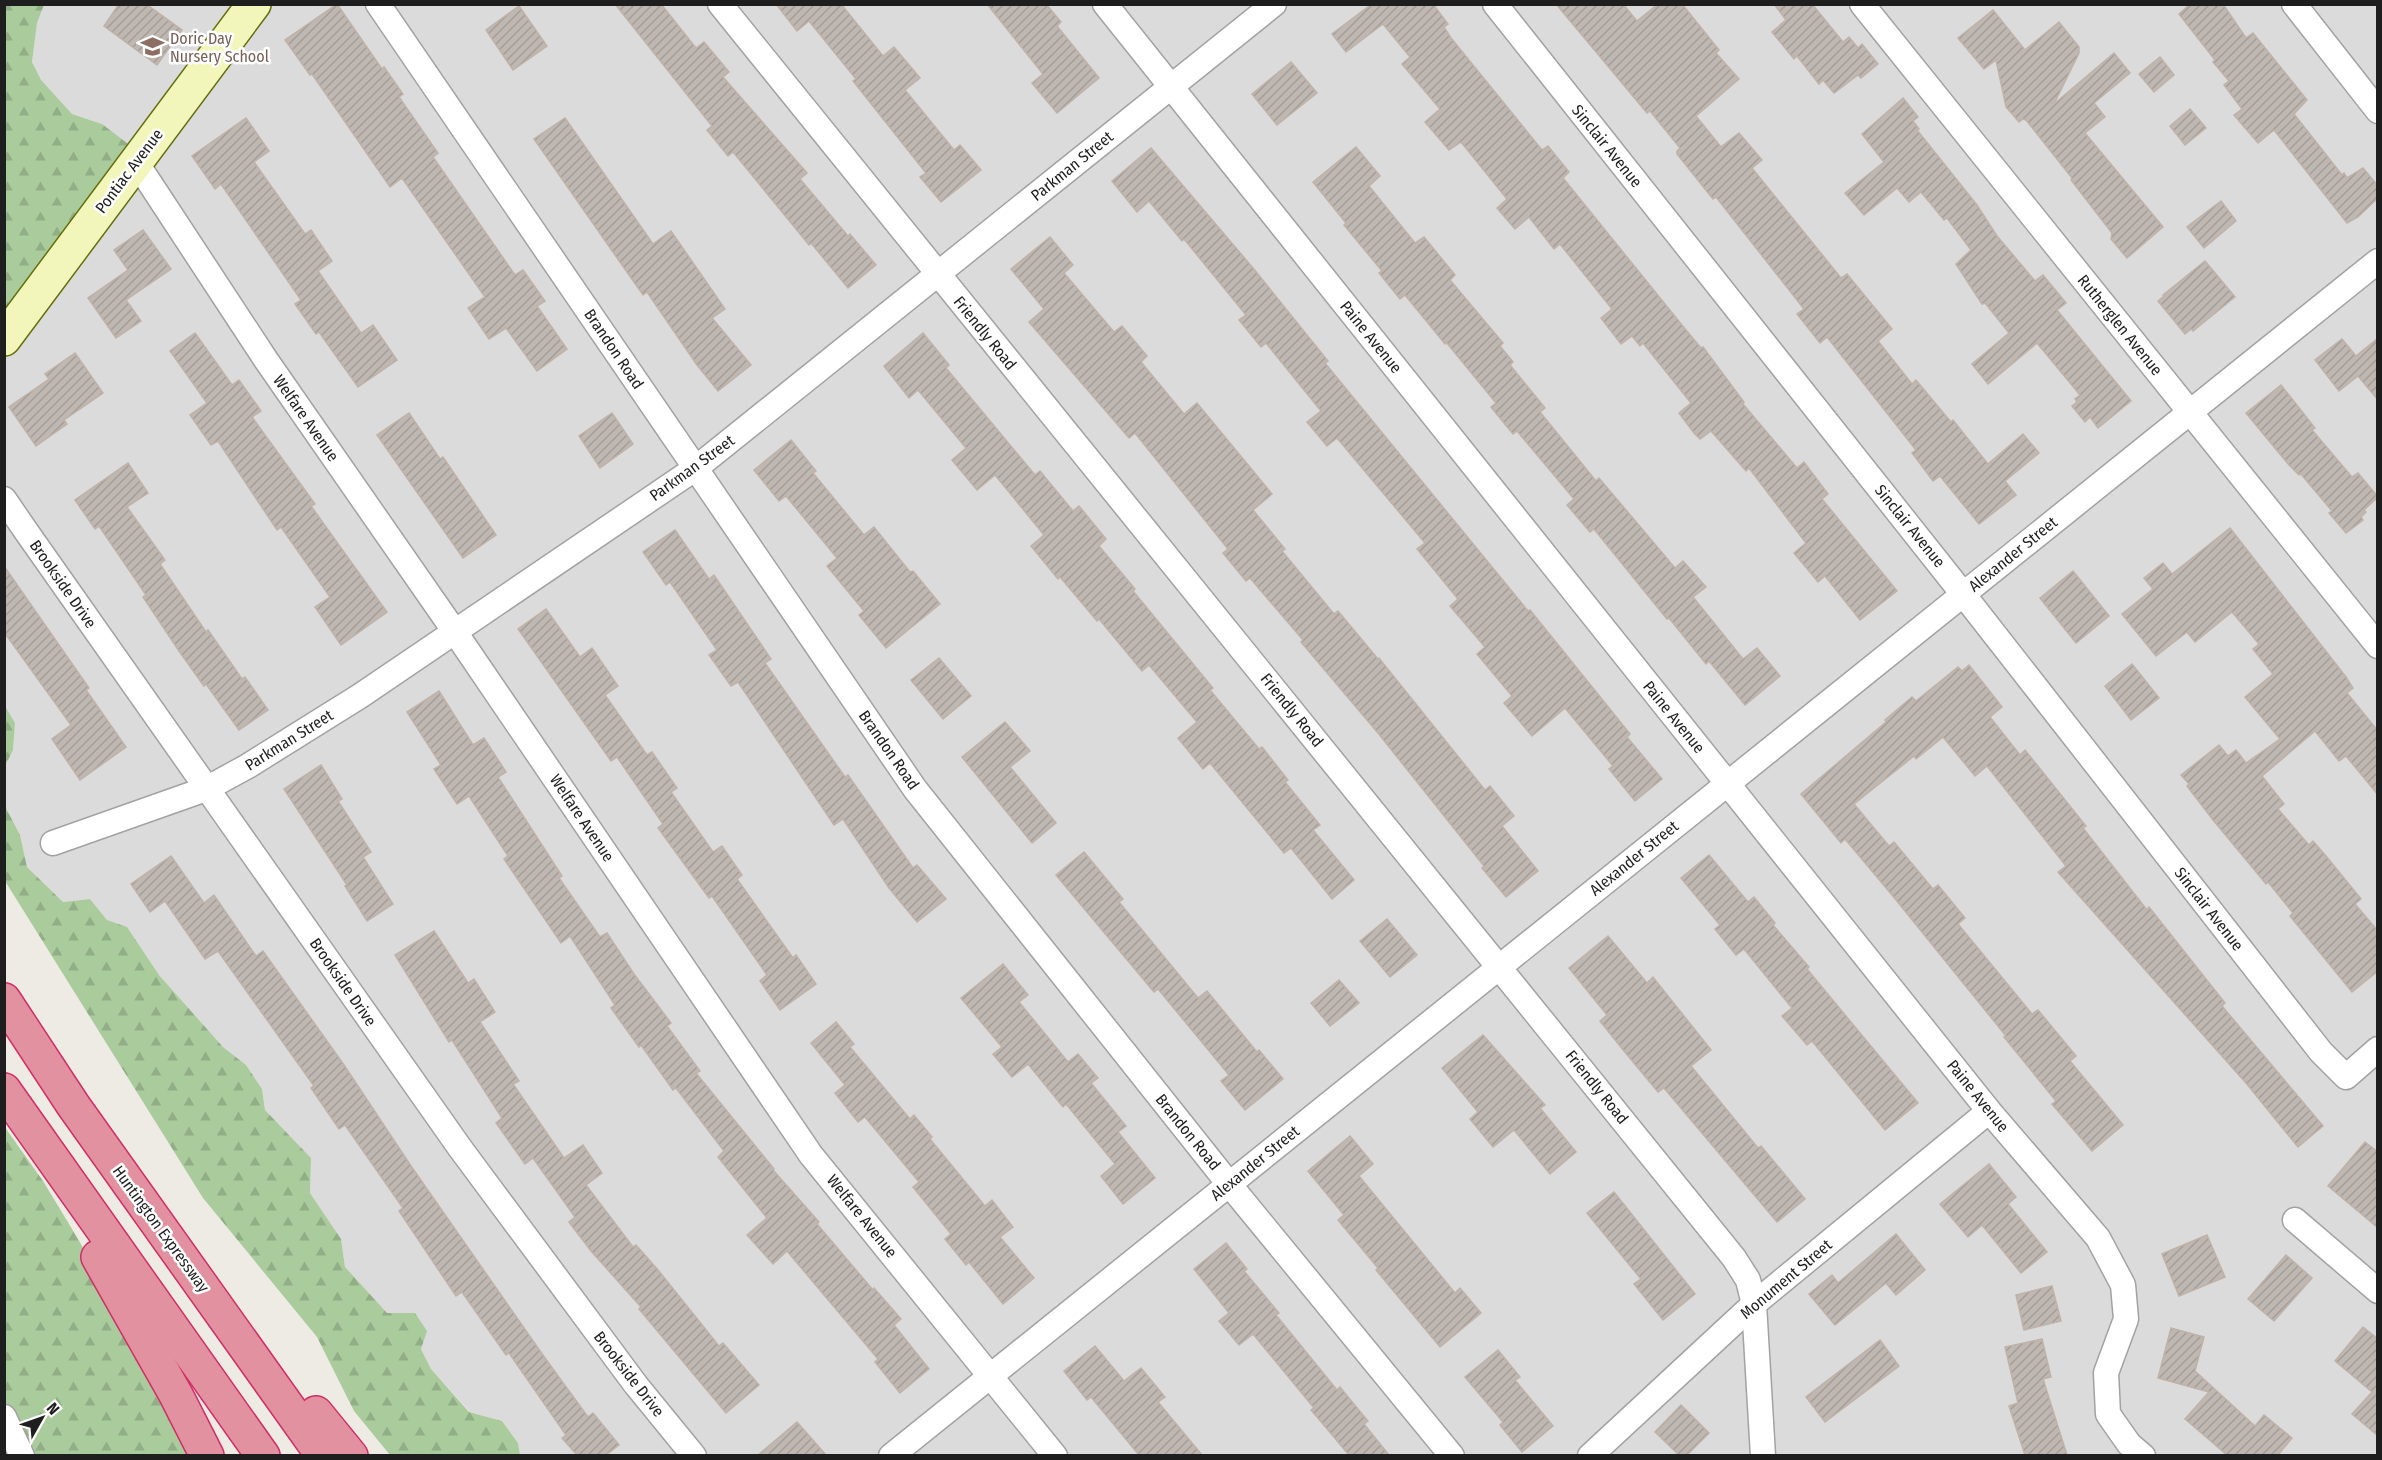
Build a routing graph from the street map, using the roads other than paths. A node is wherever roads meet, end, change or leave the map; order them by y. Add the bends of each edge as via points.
1 (254, 4) edge
2 (378, 4) edge
3 (720, 4) edge
4 (1105, 4) edge
5 (1274, 4) edge
6 (1495, 4) edge
7 (1862, 4) edge
8 (2294, 4) edge
9 (1171, 86) junction
10 (2378, 111) edge
11 (136, 162) junction
12 (2378, 261) edge
13 (938, 275) junction
14 (4, 339) edge
15 (2189, 412) junction
16 (696, 468) junction
17 (4, 499) edge
18 (1964, 594) junction
19 (455, 632) junction
20 (2378, 646) edge
21 (1727, 783) junction
22 (206, 789) junction
23 (53, 843) dead end
24 (1500, 966) junction
25 (4, 1000) edge
26 (2378, 1048) edge
27 (4, 1091) edge
28 (1989, 1111) junction
29 (129, 1184) junction
30 (1229, 1184) junction
31 (2295, 1220) dead end
32 (2378, 1291) edge
33 (1754, 1304) junction
34 (991, 1376) junction
35 (4, 1417) edge
36 (22, 1455) edge
37 (207, 1455) edge
38 (263, 1455) edge
39 (323, 1455) edge
40 (351, 1455) edge
41 (694, 1455) edge
42 (891, 1455) edge
43 (1055, 1455) edge
44 (1452, 1455) edge
45 (1590, 1455) edge
46 (1763, 1455) edge
47 (2143, 1455) edge

1 - 11 main road, Pontiac Avenue
2 - 16 street, Brandon Road
3 - 13 street, Friendly Road
4 - 9 street, Paine Avenue
5 - 9 street, Parkman Street
6 - 18 street, Sinclair Avenue
7 - 15 street, Rutherglen Avenue
8 - 10 street
9 - 13 street, Parkman Street
9 - 21 street, Paine Avenue
11 - 14 main road, Pontiac Avenue
11 - 19 street, Welfare Avenue via 266,360
12 - 15 street, Alexander Street
13 - 16 street, Parkman Street
13 - 24 street, Friendly Road
15 - 18 street, Alexander Street
15 - 20 street, Rutherglen Avenue
16 - 19 street, Parkman Street
16 - 30 street, Brandon Road via 915,789
17 - 22 street, Brookside Drive
18 - 21 street, Alexander Street
18 - 26 street, Sinclair Avenue via 2321,1052 2346,1077
19 - 22 street, Parkman Street via 339,709
19 - 34 street, Welfare Avenue via 811,1155
21 - 24 street, Alexander Street
21 - 28 street, Paine Avenue
22 - 23 street, Parkman Street
22 - 41 street, Brookside Drive via 460,1148 636,1385
24 - 30 street, Alexander Street
24 - 33 street, Friendly Road via 1734,1258 1748,1280
25 - 29 highway, Huntington Expressway
27 - 37 highway
27 - 38 highway
28 - 33 street, Monument Street
28 - 47 street, Paine Avenue via 2098,1238 2123,1285 2126,1319 2106,1373 2108,1414 2129,1444
29 - 39 highway, Huntington Expressway
29 - 40 highway
30 - 34 street, Alexander Street
30 - 44 street, Brandon Road
31 - 32 street
33 - 45 street, Monument Street
33 - 46 street, Friendly Road
34 - 42 street, Alexander Street
34 - 43 street, Welfare Avenue
35 - 36 street

